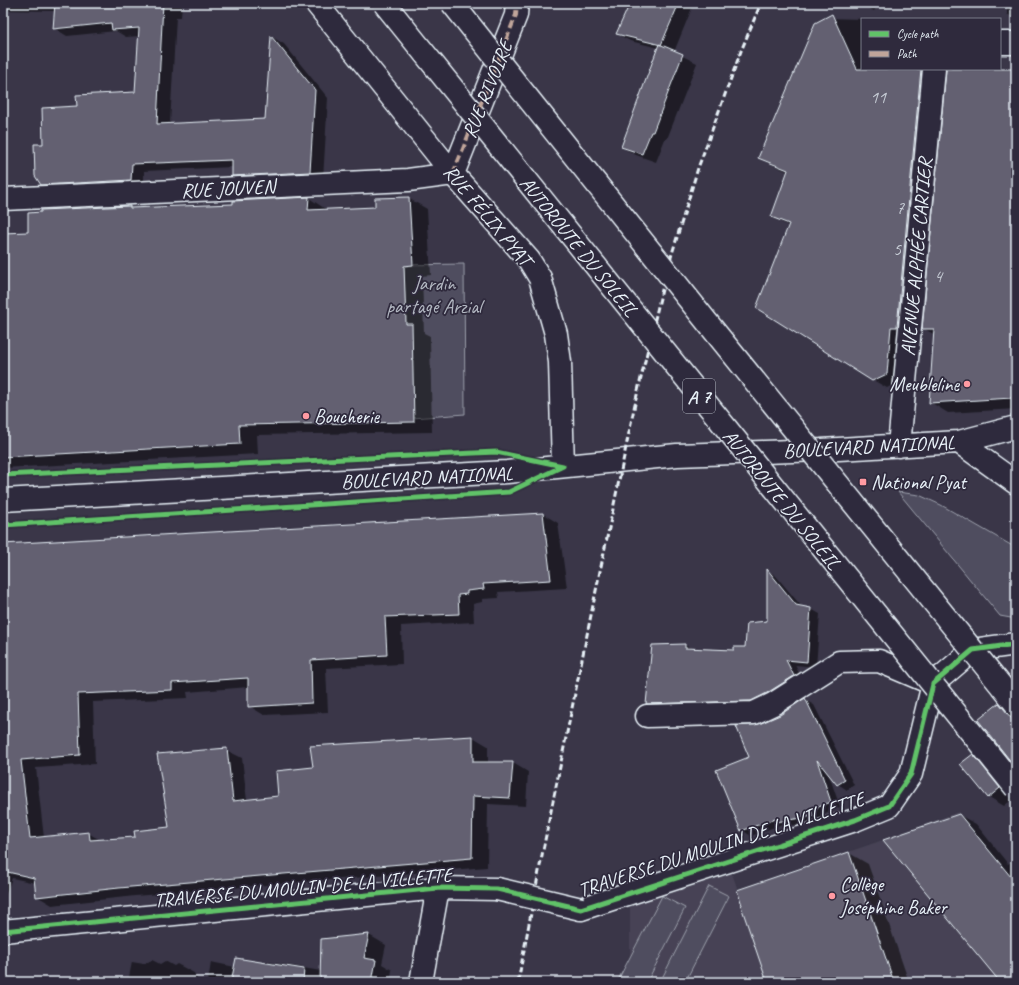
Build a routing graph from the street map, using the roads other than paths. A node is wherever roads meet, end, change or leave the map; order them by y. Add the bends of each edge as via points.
1 (316, 3) edge
2 (384, 3) edge
3 (452, 3) edge
4 (517, 3) edge
5 (1001, 43) edge
6 (1016, 43) edge
7 (934, 70) edge
8 (453, 174) junction
9 (3, 199) edge
10 (1016, 427) edge
11 (959, 442) junction
12 (899, 446) junction
13 (563, 466) junction
14 (1016, 483) edge
15 (3, 500) edge
16 (1016, 644) edge
17 (933, 684) junction
18 (1016, 704) edge
19 (647, 716) dead end
20 (1016, 788) edge
21 (438, 888) junction
22 (3, 931) edge
23 (421, 982) edge

1 - 8 main road, RUE FÉLIX PYAT
2 - 20 main road, AUTOROUTE DU SOLEIL / A 7, bridge
3 - 18 main road, A 7, bridge
4 - 8 main road, RUE RIVOIRE via 516,15
5 - 6 main road
7 - 12 main road, AVENUE ALPHÉE CARTIER
8 - 9 main road, RUE JOUVEN via 408,180
8 - 13 main road, RUE FÉLIX PYAT via 529,260 540,278 556,334 560,362
10 - 11 main road, BOULEVARD NATIONAL
11 - 12 main road, BOULEVARD NATIONAL
11 - 14 main road
12 - 13 main road, BOULEVARD NATIONAL via 677,455
13 - 15 main road, BOULEVARD NATIONAL via 499,473
16 - 17 main road via 973,650
17 - 19 main road via 879,662 838,662 754,713
17 - 21 main road, TRAVERSE DU MOULIN DE LA VILLETTE, bridge via 911,774 889,806 855,820 581,909 497,888
21 - 22 main road, TRAVERSE DU MOULIN DE LA VILLETTE
21 - 23 main road

